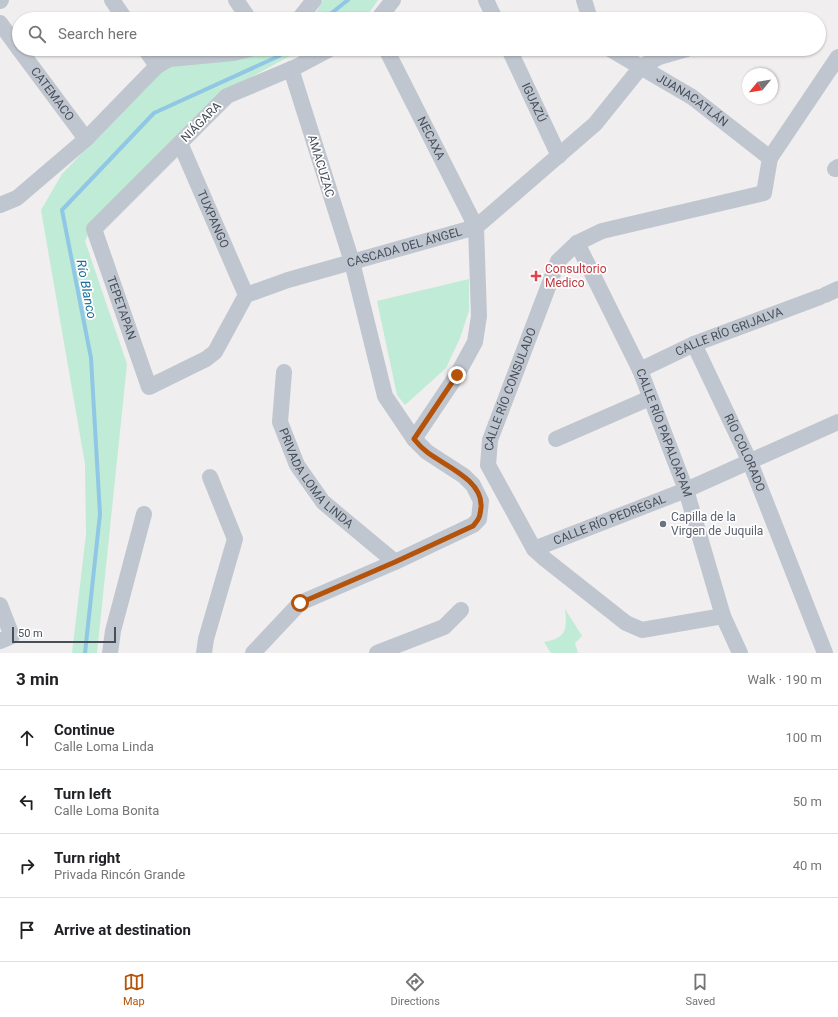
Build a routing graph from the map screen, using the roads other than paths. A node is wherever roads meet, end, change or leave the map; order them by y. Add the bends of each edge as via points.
1 (112, 0) edge
2 (236, 0) edge
3 (314, 0) edge
4 (393, 0) edge
5 (486, 0) edge
6 (584, 0) edge
7 (120, 12) edge
8 (244, 12) edge
9 (305, 12) edge
10 (384, 12) edge
11 (492, 12) edge
12 (588, 12) edge
13 (0, 23) edge
14 (12, 39) edge
15 (24, 56) edge
16 (150, 56) edge
17 (202, 56) edge
18 (316, 56) edge
19 (390, 56) edge
20 (512, 56) edge
21 (622, 56) edge
22 (662, 56) edge
23 (838, 57) edge
24 (157, 66) junction
25 (641, 67) junction
26 (291, 69) junction
27 (86, 139) junction
28 (180, 142) junction
29 (559, 156) junction
30 (770, 158) junction
31 (0, 205) edge
32 (476, 227) junction
33 (94, 229) joint
34 (577, 243) junction
35 (352, 262) junction
36 (828, 294) edge
37 (246, 295) junction
38 (694, 344) junction
39 (640, 370) junction
40 (284, 372) dead end
41 (650, 398) junction
42 (838, 424) edge
43 (414, 439) junction
44 (556, 439) dead end
45 (750, 462) junction
46 (210, 477) dead end
47 (686, 490) junction
48 (144, 514) dead end
49 (534, 549) junction
50 (395, 562) junction
51 (0, 605) edge
52 (461, 610) dead end
53 (723, 616) junction
54 (6, 639) edge
55 (110, 653) edge
56 (204, 653) edge
57 (253, 653) edge
58 (377, 653) edge
59 (740, 653) edge
60 (825, 653) edge

1 - 7 street
2 - 8 street
3 - 9 street
4 - 10 street
5 - 11 street
6 - 12 street
13 - 14 street, CATEMACO
15 - 27 street, CATEMACO
16 - 24 street
17 - 24 street via 170,60
18 - 26 street, NIÁGARA
19 - 32 street, NECAXA
20 - 29 street, IGUAZÚ
21 - 25 street, JUANACATLÁN
22 - 25 street
23 - 30 street
24 - 27 street
25 - 29 street, CASCADA DEL ÁNGEL via 595,124
25 - 30 street, JUANACATLÁN via 692,97
26 - 28 street, NIÁGARA via 227,96
26 - 35 street, AMACUZAC
27 - 31 street via 17,198
28 - 33 street, NIÁGARA
28 - 37 street, TUXPANGO
29 - 32 street, CASCADA DEL ÁNGEL
30 - 34 street, CALLE RÍO CONSULADO via 764,193 602,231
32 - 35 street, CASCADA DEL ÁNGEL
32 - 43 street via 479,316 475,342 457,375
33 - 37 street, TEPETAPAN via 149,387 215,352
34 - 39 street, CALLE RÍO PAPALOAPAM
34 - 49 street, CALLE RÍO CONSULADO via 558,261 490,440 488,465
35 - 37 street, CASCADA DEL ÁNGEL
35 - 43 street, AMACUZAC via 386,396
36 - 38 street, CALLE RÍO GRIJALVA
38 - 39 street, CALLE RÍO GRIJALVA
38 - 45 street, RÍO COLORADO
39 - 41 street, CALLE RÍO PAPALOAPAM
40 - 50 street, PRIVADA LOMA LINDA via 280,422 297,466 323,502
41 - 44 street
41 - 47 street, CALLE RÍO PAPALOAPAM
42 - 45 street, CALLE RÍO PEDREGAL
43 - 50 street, AMACUZAC via 427,452 474,485 481,501 480,519 473,526
45 - 47 street, CALLE RÍO PEDREGAL
45 - 60 street, RÍO COLORADO
46 - 56 street via 235,539
47 - 49 street, CALLE RÍO PEDREGAL
47 - 53 street, CALLE RÍO PAPALOAPAM
48 - 55 street via 113,631
49 - 53 street, CALLE RÍO CONSULADO via 626,624 642,630
50 - 57 street via 300,603
51 - 54 street
52 - 58 street via 444,627
53 - 59 street, CALLE RÍO PAPALOAPAM

